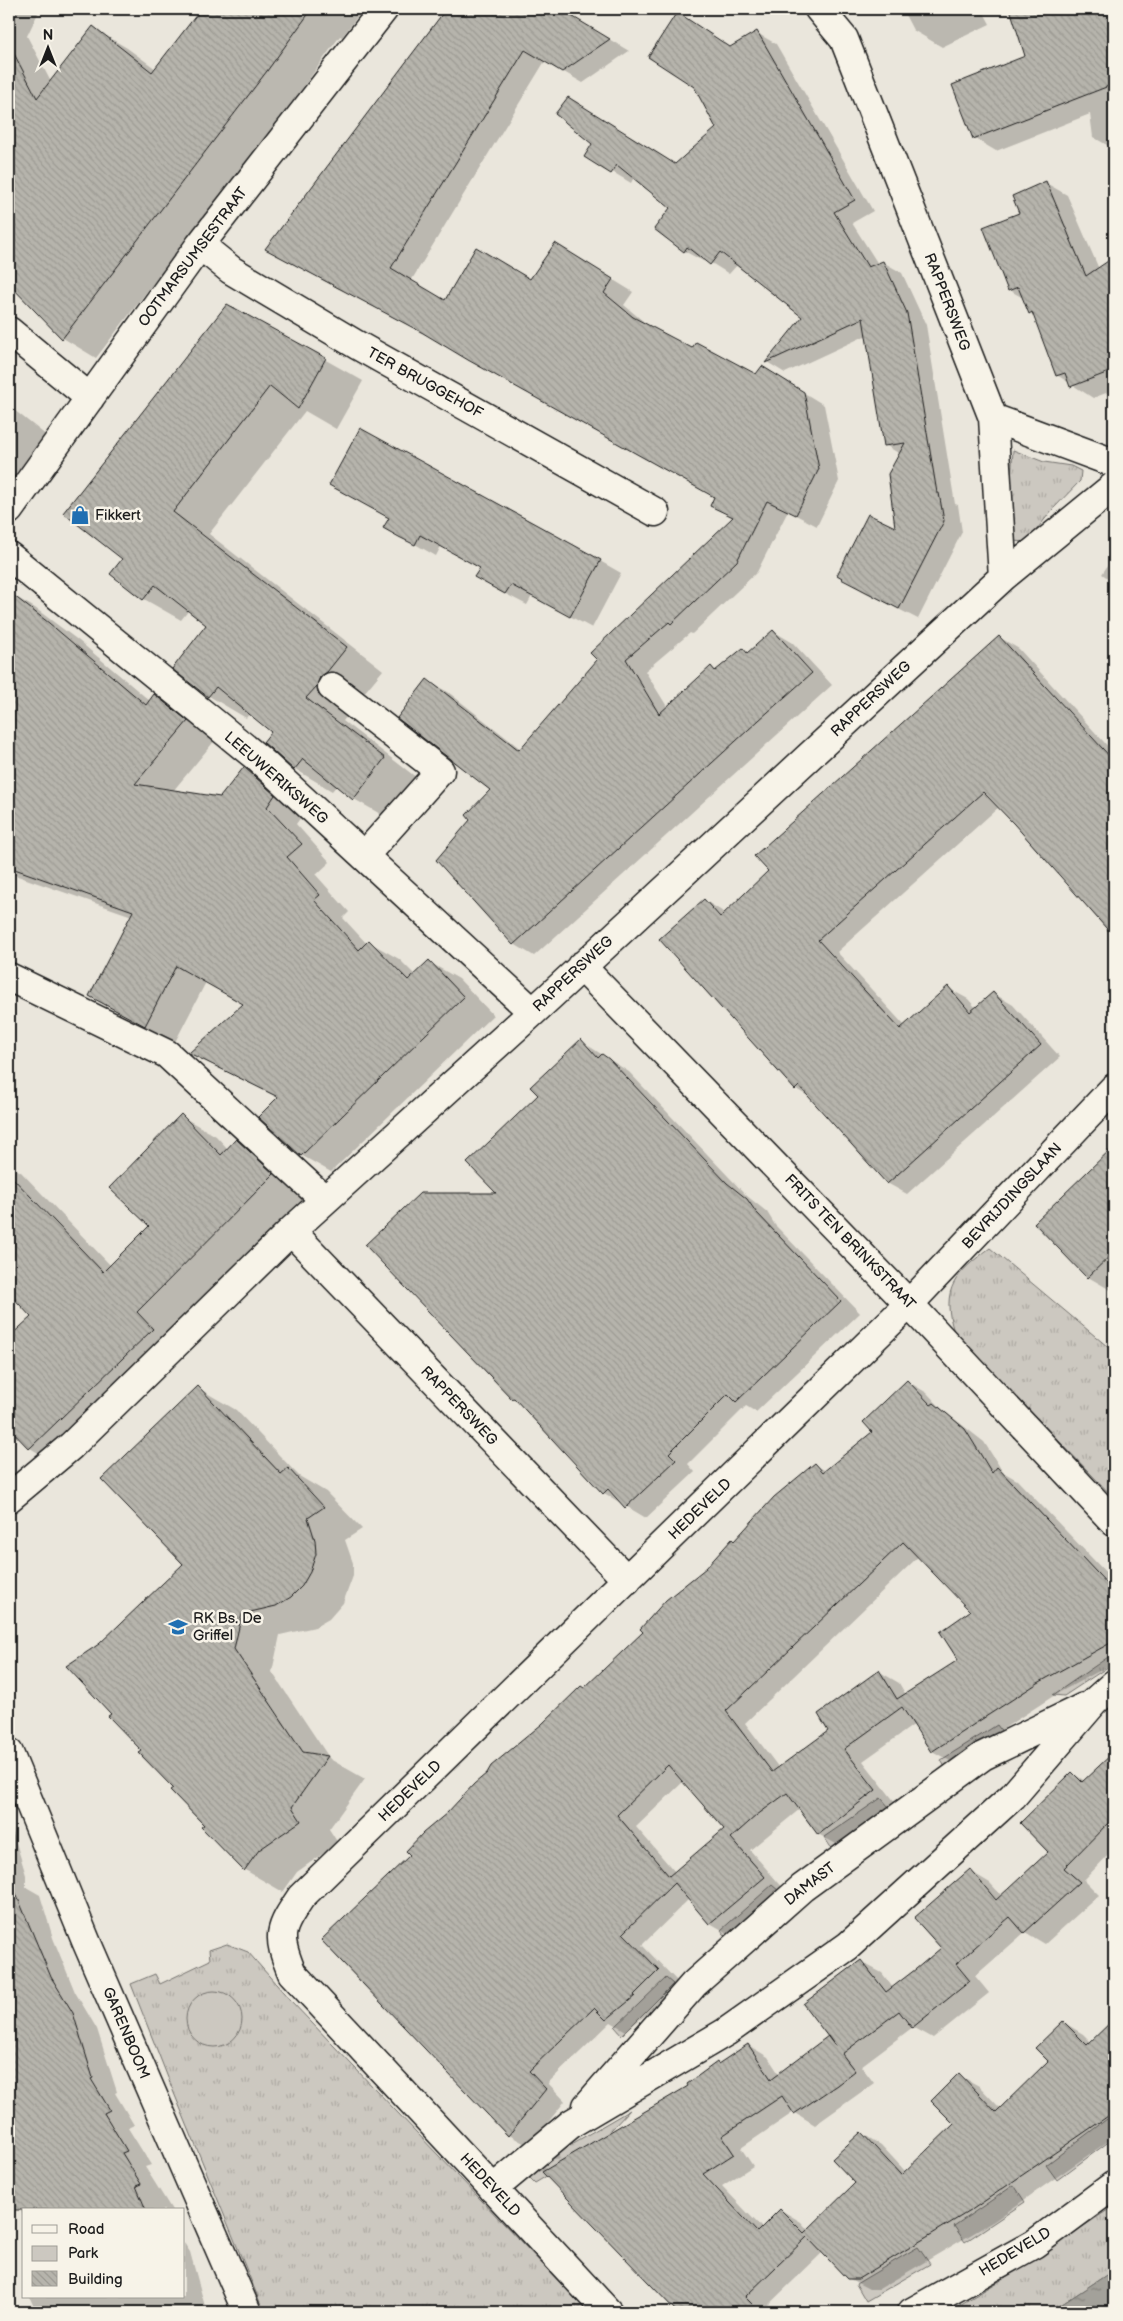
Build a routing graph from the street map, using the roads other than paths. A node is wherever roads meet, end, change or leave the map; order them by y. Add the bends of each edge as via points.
1 (384, 9) edge
2 (819, 9) edge
3 (200, 245) junction
4 (9, 331) edge
5 (90, 398) junction
6 (993, 418) junction
7 (1114, 463) edge
8 (1114, 486) edge
9 (9, 510) edge
10 (655, 512) dead end
11 (9, 556) edge
12 (1003, 577) junction
13 (332, 687) dead end
14 (364, 856) junction
15 (581, 966) junction
16 (9, 977) edge
17 (533, 1012) junction
18 (1114, 1088) edge
19 (325, 1200) junction
20 (291, 1231) junction
21 (909, 1304) junction
22 (9, 1498) edge
23 (1114, 1522) edge
24 (627, 1580) junction
25 (1114, 1684) edge
26 (1094, 1702) junction
27 (9, 1753) edge
28 (572, 2123) junction
29 (1114, 2185) edge
30 (493, 2189) junction
31 (247, 2312) edge
32 (608, 2312) edge
33 (912, 2312) edge

1 - 3 street, OOTMARSUMSESTRAAT
2 - 6 street, RAPPERSWEG via 844,39
3 - 5 street, OOTMARSUMSESTRAAT
3 - 10 street, TER BRUGGEHOF via 231,270 357,345
4 - 5 street
5 - 9 street, OOTMARSUMSESTRAAT
6 - 7 street
6 - 12 street, RAPPERSWEG
8 - 12 street
11 - 14 street, LEEUWERIKSWEG via 260,760
12 - 15 street, RAPPERSWEG
13 - 14 street via 440,771
14 - 17 street, LEEUWERIKSWEG
15 - 17 street, RAPPERSWEG
15 - 21 street, FRITS TEN BRINKSTRAAT
16 - 19 street via 167,1054
17 - 19 street, RAPPERSWEG
18 - 21 street, BEVRIJDINGSLAAN
19 - 20 street, RAPPERSWEG
20 - 22 street, RAPPERSWEG via 71,1446
20 - 24 street, RAPPERSWEG
21 - 23 street, FRITS TEN BRINKSTRAAT
21 - 24 street, HEDEVELD
24 - 30 street, HEDEVELD via 301,1897 283,1924 282,1949 292,1973
25 - 26 street, DAMAST
26 - 28 street, DAMAST via 1013,1796 848,1946 726,2032
26 - 28 street, DAMAST via 983,1756 802,1888 694,1984
27 - 31 street, GARENBOOM via 86,1941
28 - 30 street, DAMAST
29 - 33 street, HEDEVELD via 1034,2244
30 - 32 street, HEDEVELD

